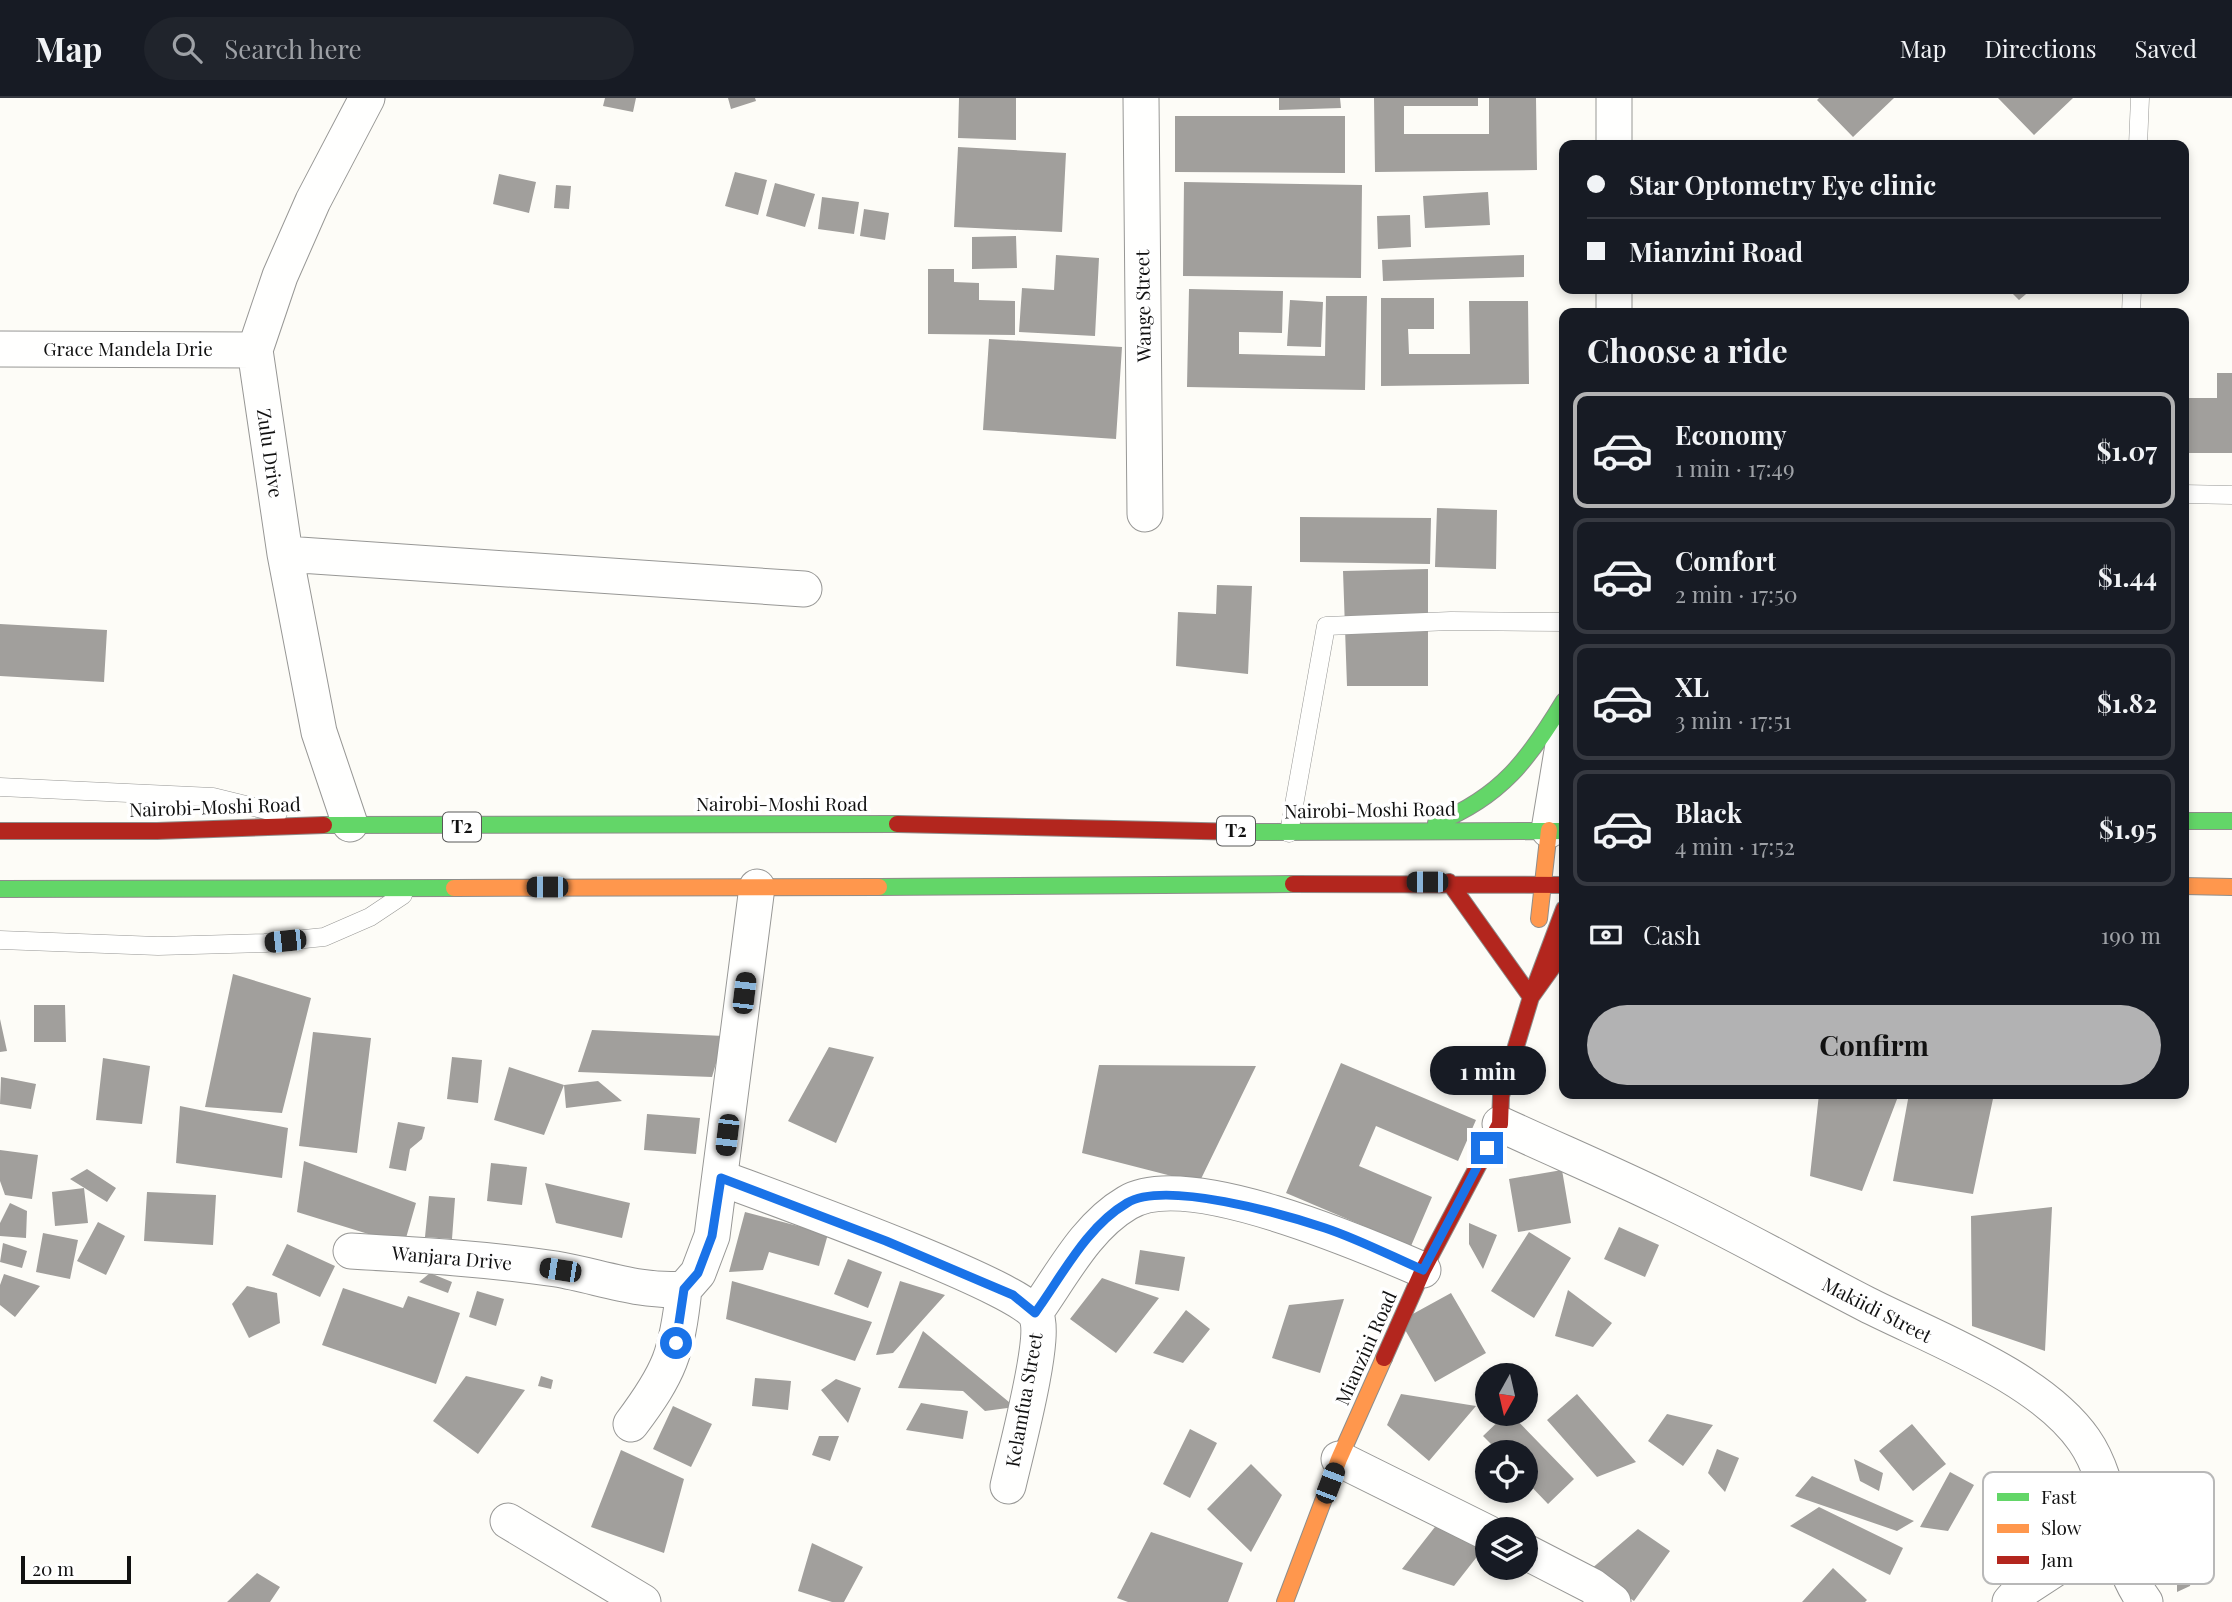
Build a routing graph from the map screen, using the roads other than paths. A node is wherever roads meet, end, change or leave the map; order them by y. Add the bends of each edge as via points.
1 (367, 98) edge
2 (1141, 98) edge
3 (1614, 98) edge
4 (2140, 98) edge
5 (1614, 140) edge
6 (2138, 140) edge
7 (0, 349) edge
8 (255, 350) junction
9 (2189, 494) edge
10 (2232, 495) edge
11 (1144, 514) dead end
12 (285, 554) junction
13 (804, 589) dead end
14 (1559, 622) edge
15 (1559, 709) edge
16 (0, 787) edge
17 (1559, 804) edge
18 (2189, 821) edge
19 (2232, 821) edge
20 (335, 824) junction
21 (1414, 829) junction
22 (1557, 830) edge
23 (0, 831) edge
24 (1289, 832) junction
25 (1449, 882) junction
26 (1541, 884) junction
27 (1559, 885) edge
28 (2189, 886) edge
29 (415, 887) junction
30 (757, 887) junction
31 (2232, 887) edge
32 (0, 889) edge
33 (1559, 922) edge
34 (0, 940) edge
35 (1559, 958) edge
36 (1531, 997) junction
37 (1500, 1124) junction
38 (721, 1178) junction
39 (351, 1251) dead end
40 (1423, 1270) junction
41 (684, 1289) junction
42 (1035, 1313) junction
43 (631, 1423) dead end
44 (1339, 1459) junction
45 (2099, 1472) edge
46 (1008, 1486) dead end
47 (508, 1521) dead end
48 (1475, 1527) edge
49 (1538, 1558) edge
50 (2032, 1584) edge
51 (2135, 1584) edge
52 (643, 1602) edge
53 (1285, 1602) edge
54 (1613, 1602) edge
55 (2010, 1602) edge
56 (2145, 1602) edge

1 - 8 street, Zulu Drive via 313,201 280,276
2 - 11 street, Wange Street
3 - 5 street
4 - 6 lane
7 - 8 street, Grace Mandela Drie
8 - 12 street, Zulu Drive
9 - 10 lane
12 - 13 street
12 - 20 street, Zulu Drive
14 - 24 lane via 1326,626
15 - 21 main road via 1525,762 1502,787 1475,808
16 - 20 lane via 213,797
17 - 22 street
18 - 19 main road
20 - 23 main road, Nairobi-Moshi Road / T2
20 - 24 main road, Nairobi-Moshi Road / T2 via 949,824
21 - 22 main road, Nairobi-Moshi Road / T2
21 - 24 main road, Nairobi-Moshi Road / T2
22 - 26 main road
25 - 26 main road
25 - 30 main road
25 - 36 main road
26 - 27 main road
26 - 36 main road
28 - 31 main road
29 - 30 main road
29 - 32 main road
29 - 34 lane via 370,917 324,937 158,946
30 - 38 street
33 - 36 main road
35 - 36 main road
36 - 37 main road, Mianzini Road via 1501,1096
37 - 40 main road, Mianzini Road
37 - 45 street, Makiidi Street via 1670,1202 2004,1373 2058,1409 2084,1440
38 - 41 street via 712,1236 698,1273
38 - 42 street, Kelamfua Street via 1013,1295
39 - 41 street, Wanjara Drive via 484,1258 642,1287
40 - 42 street, Kelamfua Street via 1325,1228 1215,1199 1171,1193 1129,1201 1099,1224
40 - 44 main road, Mianzini Road
41 - 43 street via 673,1359
42 - 46 street, Kelamfua Street via 1039,1328 1036,1354
44 - 48 street
44 - 53 main road, Mianzini Road
47 - 52 street
49 - 54 street
50 - 55 street
51 - 56 street, Makiidi Street

